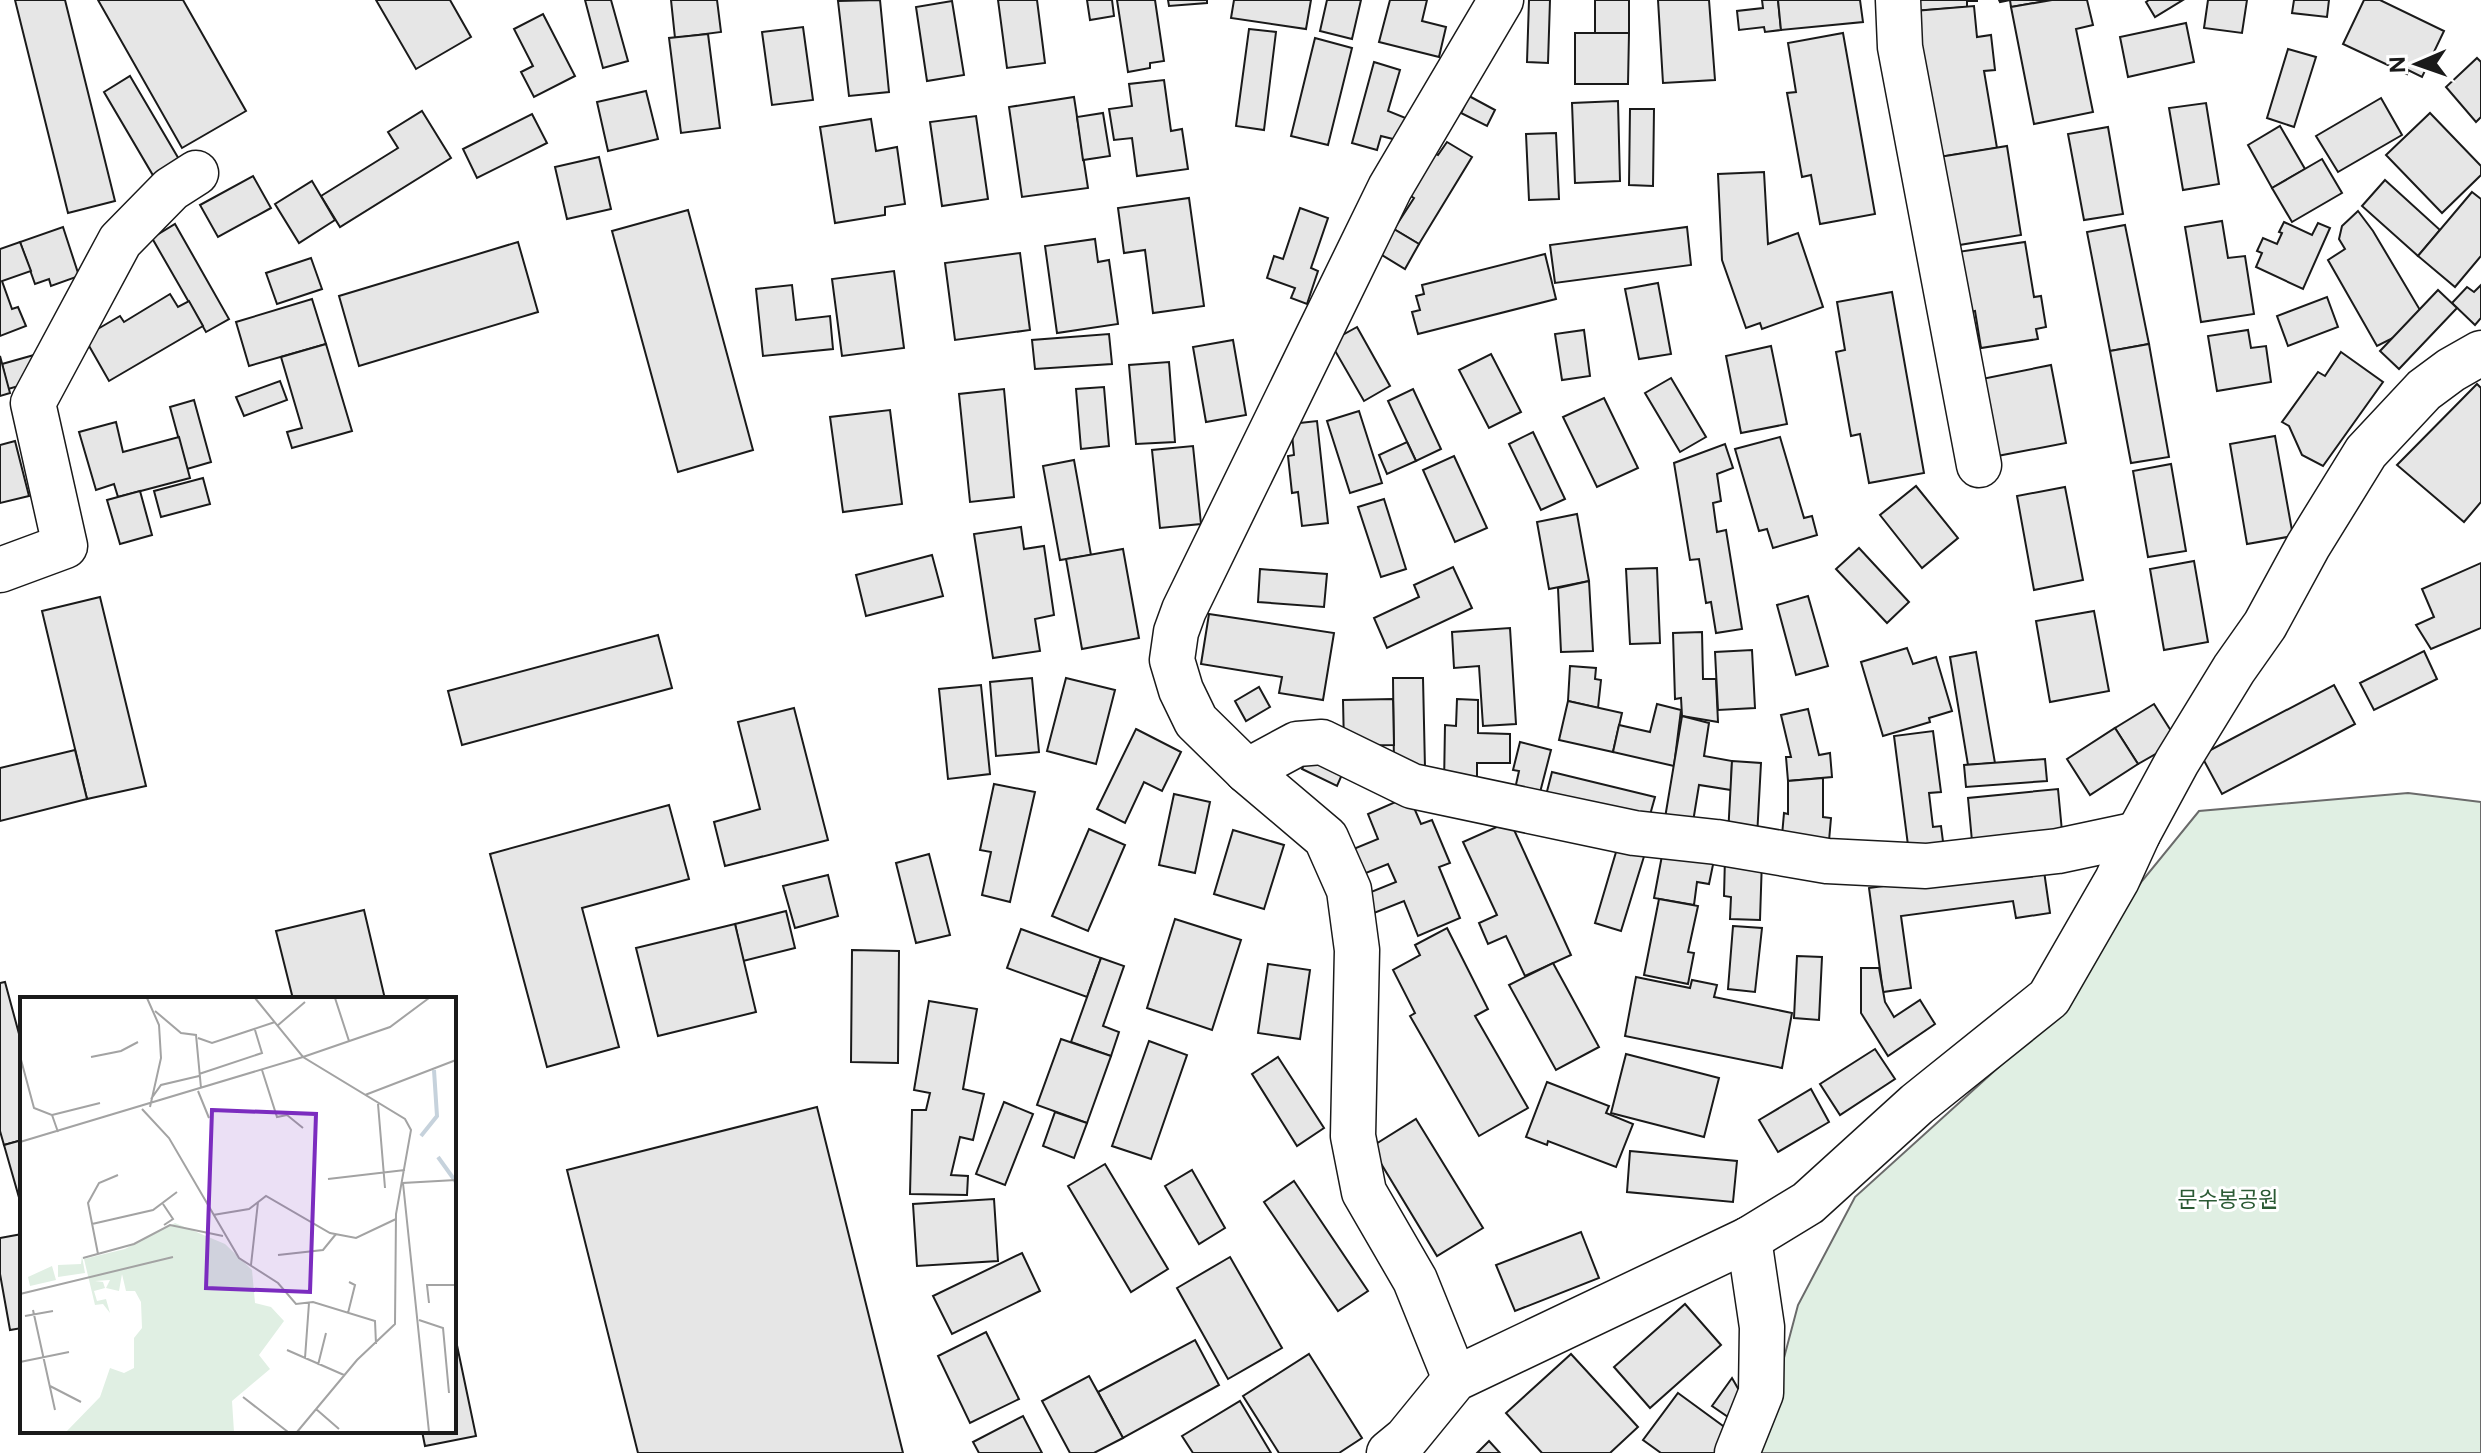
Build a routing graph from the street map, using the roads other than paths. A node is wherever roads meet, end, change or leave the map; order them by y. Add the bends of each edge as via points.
1 (1501, 0) edge
2 (1898, 0) edge
3 (196, 173) dead end
4 (2481, 353) edge
5 (1979, 465) dead end
6 (0, 570) edge
7 (1247, 771) junction
8 (2138, 834) junction
9 (1749, 1239) junction
10 (1455, 1379) junction
11 (1389, 1453) edge
12 (1737, 1453) edge

1 - 7 street via 1390,188 1176,632 1172,660 1196,721
2 - 5 street via 1900,47
3 - 6 street via 171,189 120,241 33,403 65,546
4 - 8 street via 2424,390 2366,452
7 - 8 street via 1297,744 1322,742 1412,786 1634,833 1827,861 1926,866 2058,851
7 - 10 street via 1326,838 1349,890 1357,950 1353,1136 1364,1192 1415,1280
8 - 9 street via 2049,998 1917,1104 1808,1203
9 - 10 street
9 - 12 street via 1762,1327 1761,1393
10 - 11 street

